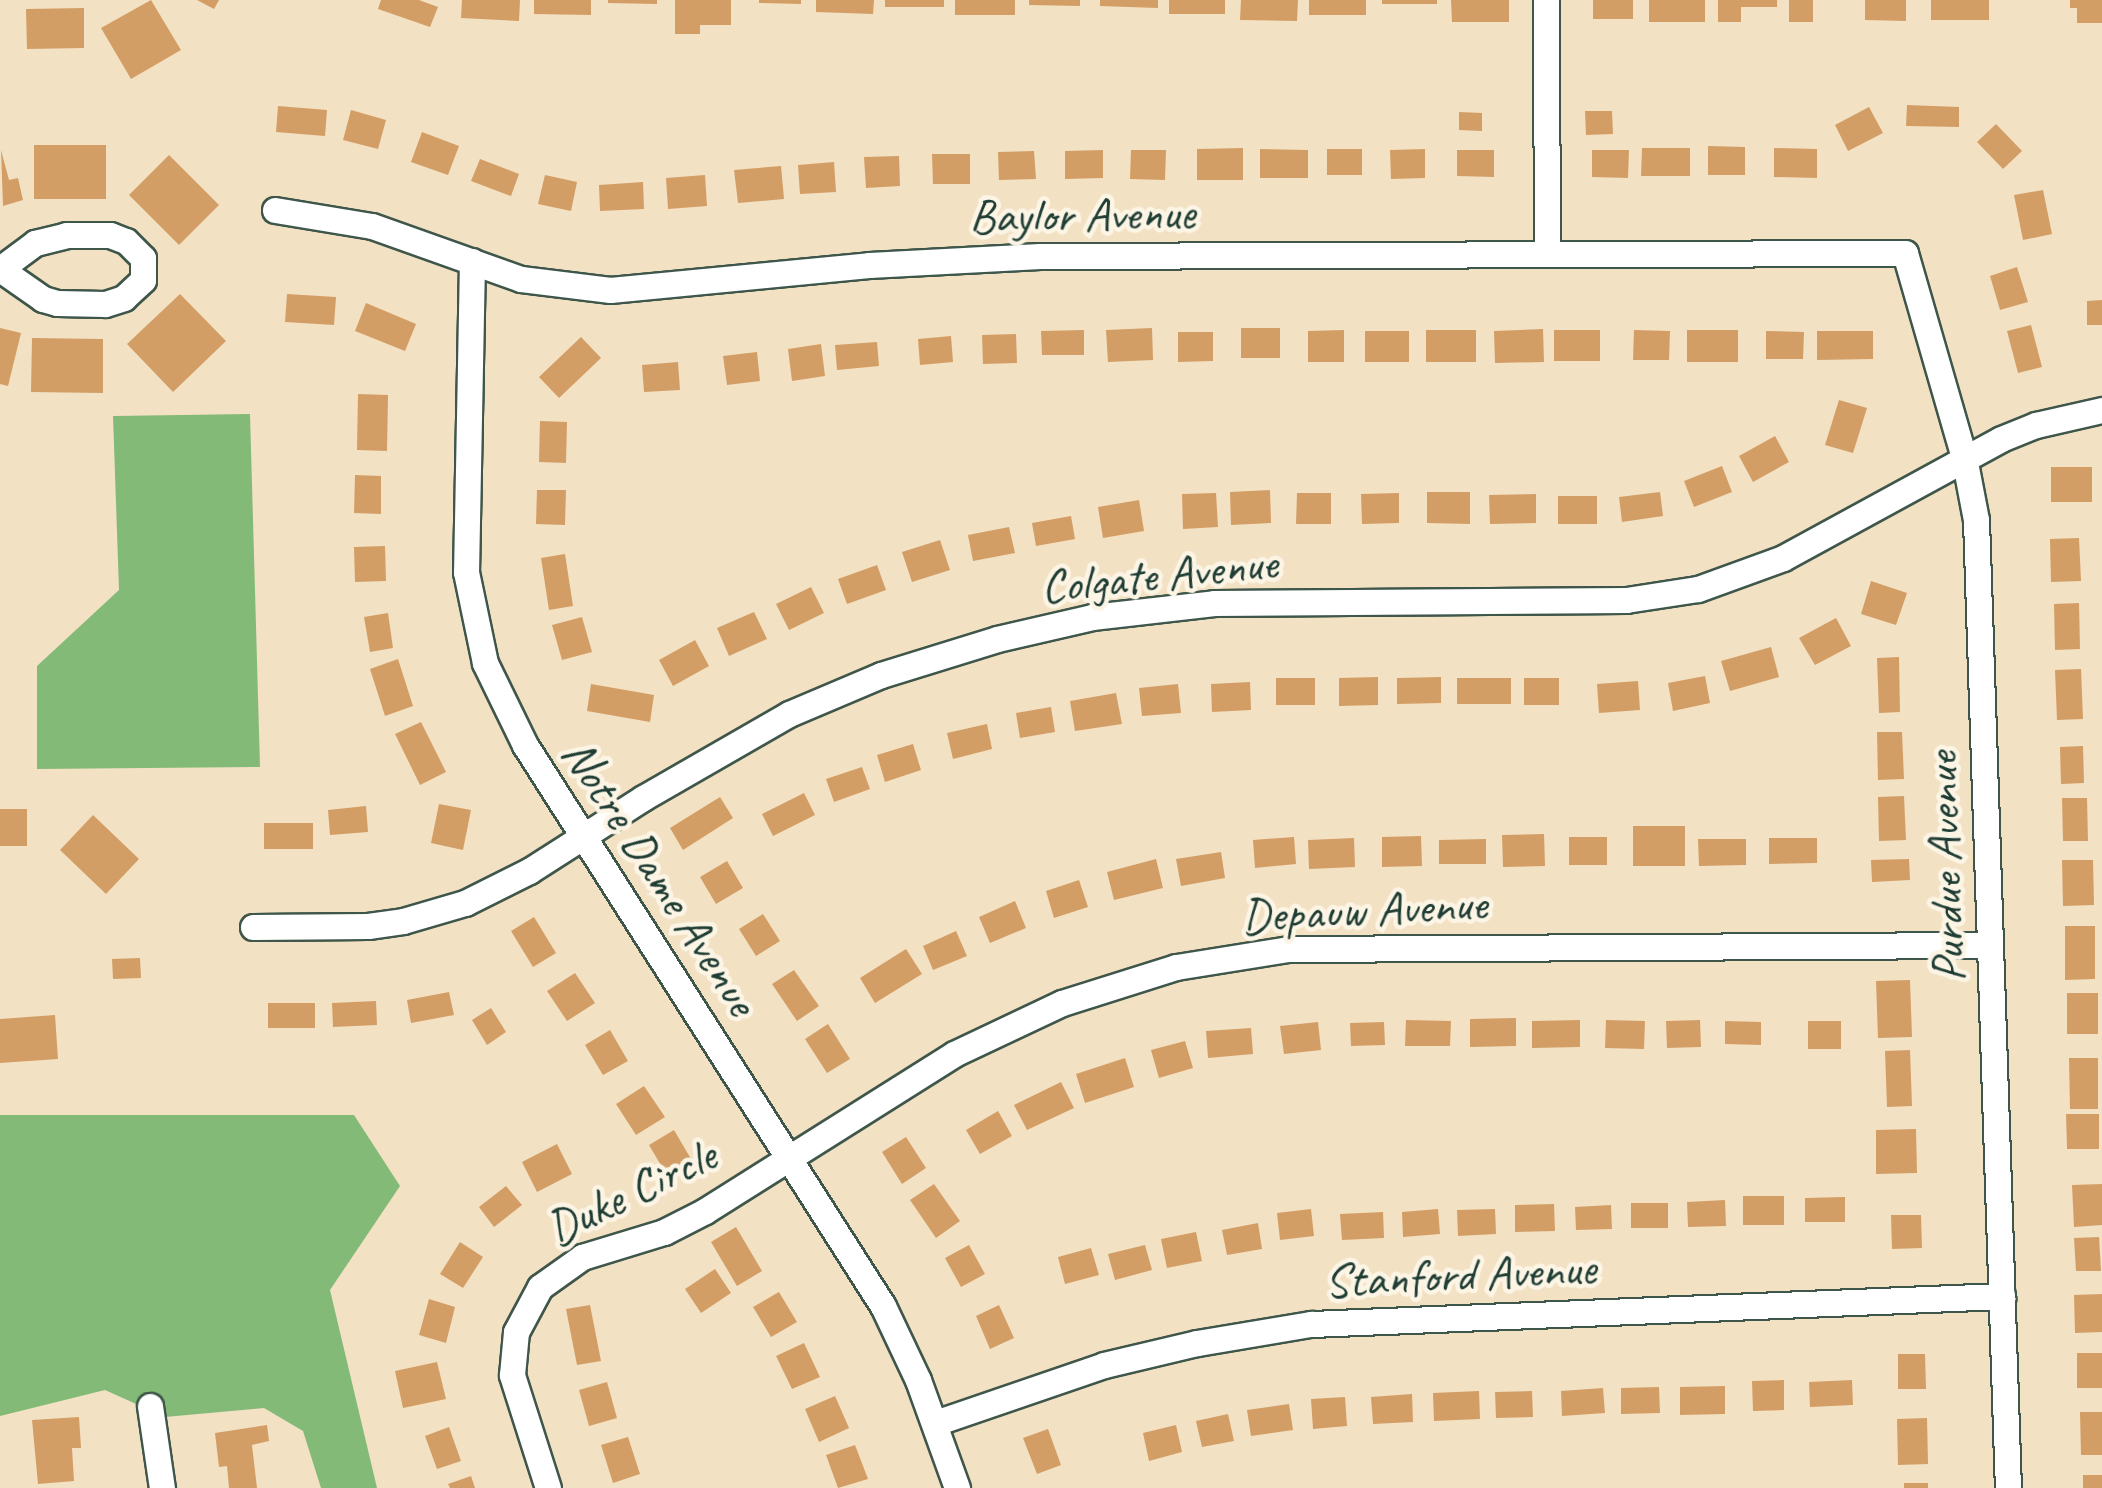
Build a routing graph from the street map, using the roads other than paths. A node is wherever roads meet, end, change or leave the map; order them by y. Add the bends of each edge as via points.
1 (1546, 0) edge
2 (275, 210) dead end
3 (1905, 252) joint
4 (1547, 253) junction
5 (472, 262) junction
6 (0, 270) edge
7 (2102, 410) edge
8 (1964, 458) junction
9 (583, 836) junction
10 (252, 927) dead end
11 (1990, 945) junction
12 (789, 1157) junction
13 (2002, 1296) junction
14 (150, 1406) dead end
15 (935, 1423) junction
16 (162, 1488) edge
17 (548, 1488) edge
18 (958, 1488) edge
19 (2008, 1488) edge

1 - 4 street
2 - 5 street, Baylor Avenue via 372,226
3 - 4 street, Baylor Avenue
3 - 8 street, Purdue Avenue
4 - 5 street, Baylor Avenue via 1040,256 610,290 521,279
5 - 9 street, Notre Dame Avenue via 465,538 472,611 505,709
6 - 6 street via 43,299 90,305 124,298 145,269 126,241 95,235 51,237
7 - 8 street, Colgate Avenue via 2036,425
8 - 9 street, Colgate Avenue via 1783,558 1659,596 1214,603 1092,617 997,639 880,675 789,714
8 - 11 street, Purdue Avenue via 1976,520
9 - 10 street, Colgate Avenue via 496,888 435,914 368,926
9 - 12 street, Notre Dame Avenue
11 - 12 street, Depauw Avenue via 1348,946 1226,957 1108,986 1018,1021
11 - 13 street, Purdue Avenue
12 - 15 street, Notre Dame Avenue via 883,1306
12 - 17 street, Duke Circle via 705,1211 664,1232 582,1257 540,1287 516,1332 512,1374
13 - 15 street, Stanford Avenue via 1312,1324 1104,1365
13 - 19 street, Purdue Avenue
14 - 16 street
15 - 18 street, Notre Dame Avenue

